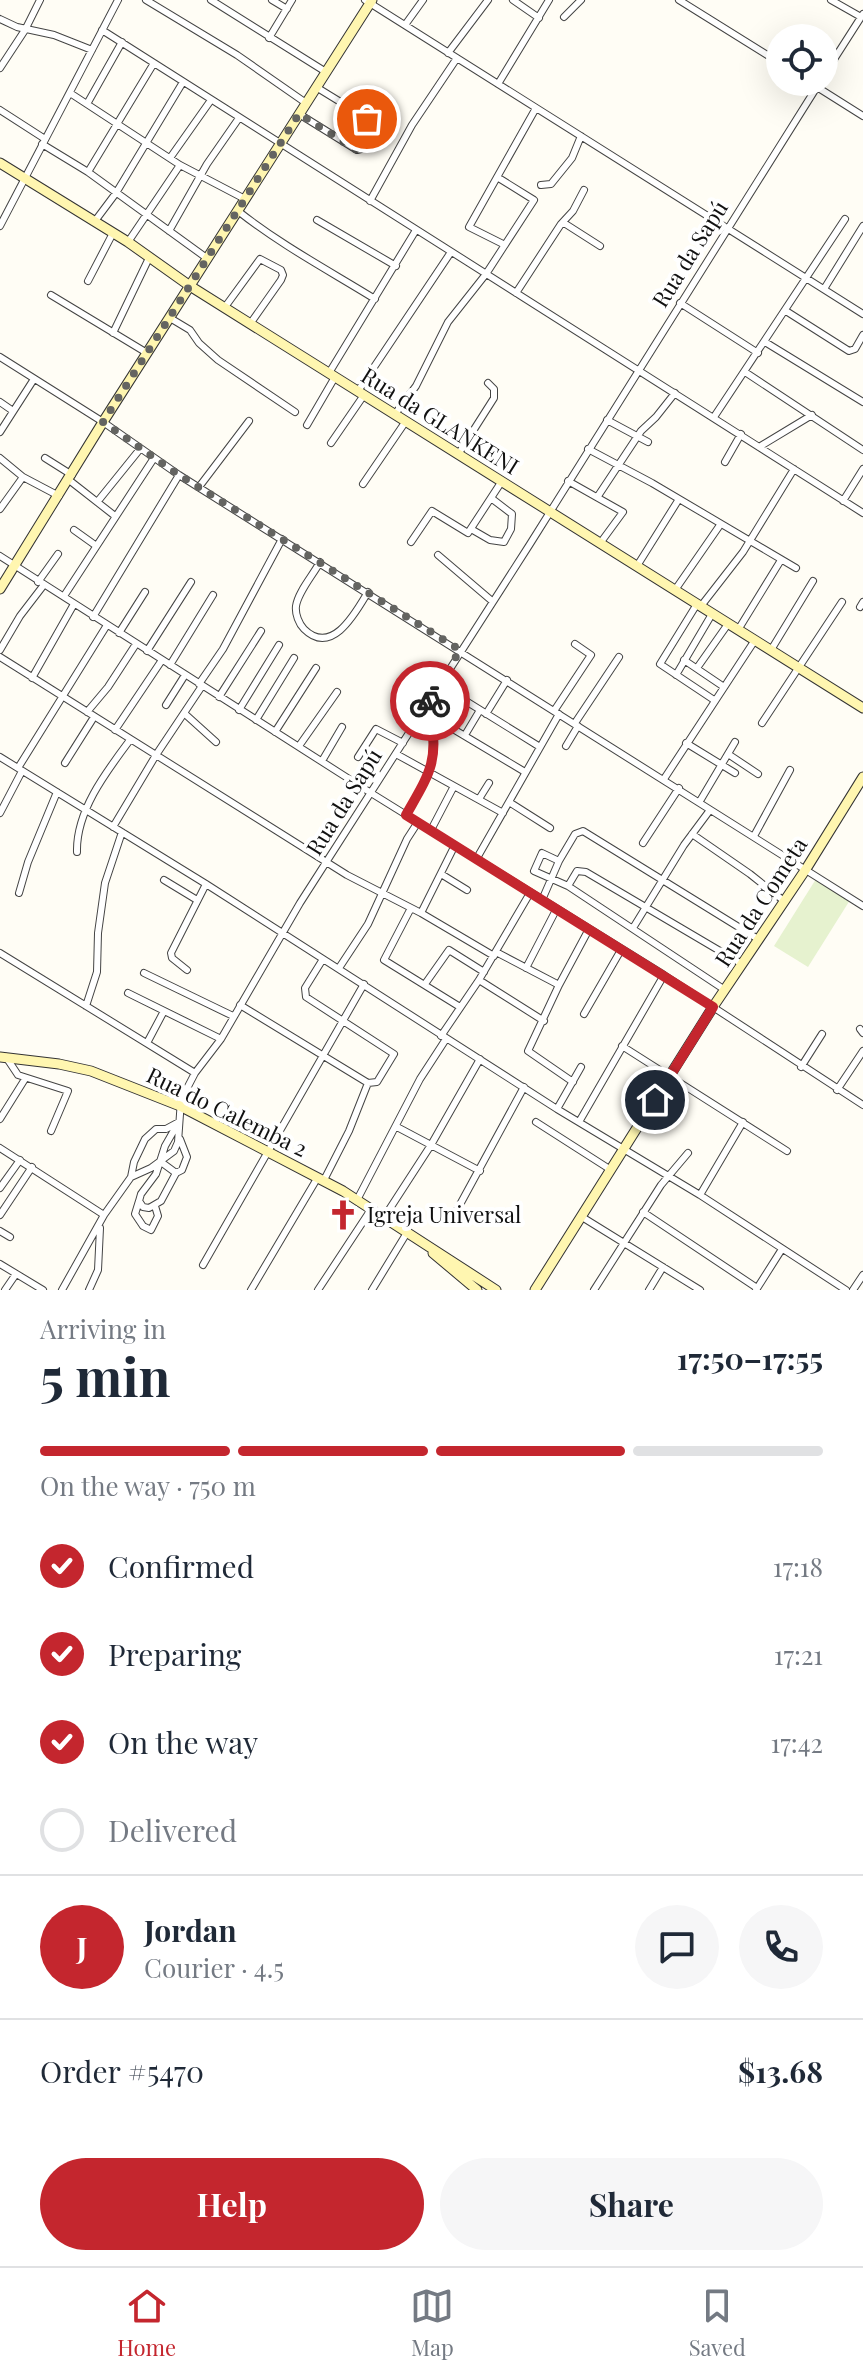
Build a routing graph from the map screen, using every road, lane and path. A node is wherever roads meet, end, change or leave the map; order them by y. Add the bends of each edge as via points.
1 (40, 0) edge
2 (118, 0) edge
3 (146, 0) edge
4 (211, 0) edge
5 (272, 0) edge
6 (292, 0) edge
7 (423, 0) edge
8 (488, 0) edge
9 (513, 0) edge
10 (549, 0) edge
11 (581, 0) edge
12 (679, 0) edge
13 (831, 0) edge
14 (369, 1) edge
15 (287, 9) junction
16 (862, 16) edge
17 (564, 17) dead end
18 (539, 18) junction
19 (0, 19) edge
20 (405, 25) junction
21 (25, 30) junction
22 (102, 30) junction
23 (269, 38) junction
24 (122, 42) junction
25 (92, 50) junction
26 (448, 53) junction
27 (838, 53) edge
28 (766, 54) edge
29 (457, 58) junction
30 (154, 63) junction
31 (1, 66) edge
32 (326, 72) junction
33 (183, 82) junction
34 (498, 84) junction
35 (316, 87) junction
36 (70, 93) junction
37 (810, 96) edge
38 (835, 96) edge
39 (211, 100) junction
40 (306, 103) junction
41 (87, 104) junction
42 (536, 108) junction
43 (0, 110) edge
44 (299, 114) junction
45 (863, 116) edge
46 (239, 118) junction
47 (117, 124) junction
48 (581, 136) junction
49 (44, 142) junction
50 (146, 143) junction
51 (280, 144) junction
52 (170, 158) junction
53 (0, 163) edge
54 (180, 165) junction
55 (88, 172) junction
56 (201, 176) junction
57 (497, 177) junction
58 (23, 178) junction
59 (541, 185) dead end
60 (584, 190) dead end
61 (116, 193) junction
62 (245, 199) junction
63 (370, 201) junction
64 (238, 211) junction
65 (146, 215) junction
66 (845, 219) dead end
67 (317, 220) dead end
68 (95, 221) junction
69 (564, 223) junction
70 (0, 226) edge
71 (863, 226) edge
72 (727, 228) junction
73 (416, 230) junction
74 (169, 231) junction
75 (113, 233) junction
76 (128, 242) junction
77 (505, 245) junction
78 (600, 246) dead end
79 (451, 252) junction
80 (149, 258) junction
81 (208, 259) junction
82 (396, 266) junction
83 (486, 274) junction
84 (806, 278) junction
85 (88, 281) dead end
86 (190, 286) junction
87 (824, 289) junction
88 (516, 293) junction
89 (51, 295) dead end
90 (375, 299) junction
91 (680, 303) junction
92 (225, 307) junction
93 (786, 311) junction
94 (863, 314) edge
95 (170, 318) junction
96 (250, 324) junction
97 (113, 333) junction
98 (863, 335) edge
99 (765, 342) junction
100 (147, 353) junction
101 (758, 353) junction
102 (0, 357) edge
103 (638, 370) junction
104 (745, 372) junction
105 (332, 375) junction
106 (34, 379) junction
107 (488, 383) dead end
108 (361, 393) junction
109 (675, 393) junction
110 (0, 402) edge
111 (863, 402) edge
112 (13, 411) junction
113 (295, 412) dead end
114 (395, 414) junction
115 (812, 415) junction
116 (714, 417) junction
117 (607, 420) junction
118 (249, 421) dead end
119 (406, 421) junction
120 (103, 422) junction
121 (307, 425) dead end
122 (0, 432) edge
123 (741, 434) junction
124 (637, 436) junction
125 (648, 442) dead end
126 (331, 443) dead end
127 (759, 447) junction
128 (140, 449) junction
129 (588, 449) junction
130 (863, 450) edge
131 (459, 453) junction
132 (0, 458) edge
133 (45, 458) dead end
134 (154, 458) junction
135 (725, 462) dead end
136 (620, 466) junction
137 (794, 469) junction
138 (863, 469) edge
139 (179, 475) junction
140 (23, 477) junction
141 (71, 477) junction
142 (502, 481) junction
143 (568, 481) junction
144 (363, 484) dead end
145 (199, 487) junction
146 (59, 496) junction
147 (598, 496) junction
148 (491, 498) junction
149 (679, 499) junction
150 (98, 501) junction
151 (843, 501) junction
152 (0, 509) edge
153 (550, 510) junction
154 (863, 513) edge
155 (115, 516) junction
156 (720, 525) junction
157 (471, 529) junction
158 (74, 530) dead end
159 (282, 539) junction
160 (750, 540) junction
161 (411, 542) dead end
162 (601, 542) junction
163 (95, 545) junction
164 (58, 554) dead end
165 (438, 555) dead end
166 (0, 556) edge
167 (781, 560) junction
168 (320, 562) junction
169 (14, 566) junction
170 (637, 566) junction
171 (796, 568) dead end
172 (813, 581) dead end
173 (191, 582) dead end
174 (41, 584) junction
175 (0, 589) edge
176 (675, 590) junction
177 (145, 592) dead end
178 (368, 592) junction
179 (213, 595) dead end
180 (64, 596) junction
181 (492, 601) junction
182 (842, 602) dead end
183 (74, 604) junction
184 (699, 605) junction
185 (712, 614) junction
186 (93, 617) junction
187 (107, 625) junction
188 (733, 627) junction
189 (261, 631) dead end
190 (119, 633) junction
191 (755, 640) junction
192 (136, 644) junction
193 (575, 644) dead end
194 (279, 645) dead end
195 (0, 650) edge
196 (460, 650) junction
197 (771, 650) junction
198 (147, 651) junction
199 (0, 657) edge
200 (619, 657) dead end
201 (294, 658) dead end
202 (162, 660) junction
203 (684, 660) junction
204 (170, 665) junction
205 (316, 668) dead end
206 (697, 668) junction
207 (800, 669) junction
208 (185, 675) junction
209 (676, 675) junction
210 (32, 678) junction
211 (507, 680) junction
212 (200, 685) junction
213 (440, 685) junction
214 (724, 687) junction
215 (337, 692) dead end
216 (61, 696) junction
217 (219, 697) junction
218 (714, 700) junction
219 (166, 705) dead end
220 (863, 708) edge
221 (239, 710) junction
222 (87, 712) junction
223 (483, 712) junction
224 (556, 712) junction
225 (427, 713) junction
226 (185, 714) junction
227 (94, 717) junction
228 (256, 720) junction
229 (762, 723) dead end
230 (577, 724) junction
231 (342, 727) dead end
232 (451, 727) junction
233 (115, 730) junction
234 (275, 732) junction
235 (465, 735) junction
236 (130, 740) junction
237 (435, 740) junction
238 (216, 742) dead end
239 (735, 742) dead end
240 (403, 743) junction
241 (686, 743) junction
242 (299, 746) junction
243 (566, 746) dead end
244 (540, 747) junction
245 (396, 754) junction
246 (728, 754) junction
247 (156, 755) junction
248 (0, 757) edge
249 (358, 757) dead end
250 (322, 761) junction
251 (65, 763) dead end
252 (722, 765) junction
253 (20, 769) junction
254 (790, 770) dead end
255 (525, 772) junction
256 (430, 773) junction
257 (735, 773) dead end
258 (758, 774) dead end
259 (863, 777) edge
260 (664, 779) junction
261 (489, 783) dead end
262 (454, 786) junction
263 (679, 788) junction
264 (57, 792) junction
265 (371, 793) junction
266 (479, 799) junction
267 (3, 800) edge
268 (700, 801) junction
269 (509, 802) junction
270 (87, 810) junction
271 (710, 810) junction
272 (0, 813) edge
273 (503, 813) junction
274 (406, 815) junction
275 (418, 822) junction
276 (113, 827) junction
277 (550, 828) dead end
278 (431, 830) junction
279 (122, 832) junction
280 (692, 834) junction
281 (754, 836) junction
282 (643, 843) dead end
283 (455, 845) junction
284 (77, 852) dead end
285 (477, 858) junction
286 (559, 861) junction
287 (327, 863) junction
288 (806, 869) junction
289 (441, 874) junction
290 (553, 878) junction
291 (164, 880) dead end
292 (662, 881) junction
293 (206, 884) junction
294 (568, 886) junction
295 (467, 890) dead end
296 (19, 893) dead end
297 (530, 893) junction
298 (382, 894) junction
299 (197, 900) junction
300 (542, 900) junction
301 (784, 901) junction
302 (863, 906) edge
303 (411, 908) junction
304 (646, 908) junction
305 (556, 910) junction
306 (421, 913) junction
307 (633, 928) junction
308 (589, 929) junction
309 (283, 933) junction
310 (758, 939) junction
311 (621, 950) junction
312 (0, 953) edge
313 (495, 954) junction
314 (323, 959) junction
315 (742, 964) junction
316 (339, 968) junction
317 (526, 968) junction
318 (187, 970) dead end
319 (484, 972) junction
320 (144, 973) dead end
321 (664, 975) junction
322 (479, 980) junction
323 (364, 984) junction
324 (425, 984) junction
325 (559, 985) junction
326 (725, 990) junction
327 (128, 993) dead end
328 (240, 1005) junction
329 (86, 1006) junction
330 (460, 1007) junction
331 (713, 1007) junction
332 (164, 1011) junction
333 (584, 1014) dead end
334 (233, 1016) junction
335 (344, 1020) junction
336 (544, 1021) junction
337 (822, 1034) dead end
338 (444, 1038) junction
339 (221, 1039) junction
340 (147, 1043) junction
341 (622, 1046) junction
342 (863, 1051) edge
343 (3, 1057) edge
344 (324, 1057) junction
345 (480, 1059) junction
346 (581, 1067) dead end
347 (801, 1067) junction
348 (195, 1073) junction
349 (671, 1076) junction
350 (25, 1079) junction
351 (573, 1082) junction
352 (368, 1083) junction
353 (524, 1087) junction
354 (837, 1090) junction
355 (863, 1105) edge
356 (180, 1106) junction
357 (557, 1109) junction
358 (0, 1119) edge
359 (179, 1122) junction
360 (536, 1122) dead end
361 (579, 1122) junction
362 (743, 1122) junction
363 (397, 1127) junction
364 (51, 1131) dead end
365 (172, 1132) junction
366 (431, 1145) junction
367 (0, 1148) edge
368 (624, 1148) junction
369 (268, 1150) junction
370 (787, 1151) dead end
371 (688, 1153) dead end
372 (20, 1160) junction
373 (161, 1162) junction
374 (32, 1167) junction
375 (611, 1170) junction
376 (480, 1171) junction
377 (176, 1173) junction
378 (669, 1175) junction
379 (131, 1177) junction
380 (153, 1178) junction
381 (321, 1179) junction
382 (0, 1188) edge
383 (168, 1188) junction
384 (700, 1195) junction
385 (357, 1200) junction
386 (139, 1201) junction
387 (155, 1206) junction
388 (372, 1208) junction
389 (457, 1210) dead end
390 (643, 1212) junction
391 (0, 1215) edge
392 (104, 1215) junction
393 (385, 1216) junction
394 (582, 1217) junction
395 (99, 1226) junction
396 (0, 1231) edge
397 (408, 1231) junction
398 (10, 1237) dead end
399 (624, 1243) junction
400 (782, 1249) junction
401 (0, 1264) edge
402 (203, 1265) dead end
403 (663, 1267) junction
404 (16, 1274) junction
405 (863, 1275) edge
406 (830, 1281) junction
407 (478, 1287) edge
408 (756, 1289) edge
409 (5, 1290) edge
410 (43, 1290) edge
411 (62, 1290) edge
412 (89, 1290) edge
413 (251, 1290) edge
414 (318, 1290) edge
415 (372, 1290) edge
416 (496, 1290) edge
417 (535, 1290) edge
418 (594, 1290) edge
419 (649, 1290) edge
420 (700, 1290) edge
421 (824, 1290) edge
422 (846, 1290) edge
423 (853, 1290) edge

1 - 21 street
2 - 22 street
3 - 40 street
4 - 23 street
5 - 15 street
6 - 15 street
7 - 20 street
8 - 26 street
9 - 18 street
10 - 18 street
11 - 17 street
12 - 28 street
13 - 16 street
14 - 20 street
14 - 32 street
15 - 23 street
16 - 27 street
18 - 34 street
19 - 21 street
20 - 26 street
21 - 25 street
21 - 31 street
22 - 24 street
22 - 25 street
23 - 32 street
24 - 30 street
24 - 41 street
25 - 36 street
26 - 29 street
29 - 34 street
29 - 63 street
30 - 33 street
30 - 47 street
32 - 35 street
33 - 39 street
33 - 50 street
34 - 42 street
35 - 40 street
35 - 44 street via 373,122 374,129 357,150
36 - 41 street
36 - 49 street
37 - 72 street, Rua da Sapú
38 - 45 street
39 - 46 street
39 - 52 street
40 - 44 street
41 - 47 street
42 - 48 street
42 - 57 street
43 - 49 street
44 - 51 street
46 - 51 street
46 - 56 street
47 - 50 street
47 - 55 street
48 - 59 street via 572,158 551,184
48 - 72 street
49 - 55 street
49 - 58 street
50 - 52 street
50 - 61 street
51 - 62 street
51 - 63 street
52 - 54 street
53 - 58 street, Rua da GLANKENI
54 - 56 street
54 - 65 street
55 - 61 street
56 - 62 street
56 - 74 street
57 - 77 street via 534,200
57 - 77 street via 469,227
58 - 68 street, Rua da GLANKENI
58 - 70 street
60 - 69 street
61 - 65 street
61 - 68 street
62 - 64 street
63 - 73 street
64 - 81 street
64 - 90 street via 283,245
65 - 74 street
65 - 76 street
66 - 84 street
67 - 82 street
68 - 75 street, Rua da GLANKENI
69 - 78 street
69 - 88 street
71 - 87 street
72 - 84 street
72 - 91 street, Rua da Sapú
73 - 79 street
73 - 82 street
74 - 81 street
75 - 76 street, Rua da GLANKENI
75 - 85 street
76 - 80 street, Rua da GLANKENI
77 - 83 street
79 - 83 street
79 - 108 street
80 - 86 street, Rua da GLANKENI
80 - 97 street
81 - 86 street
82 - 90 street
83 - 88 street
83 - 114 street via 448,322 416,386
84 - 87 street
84 - 93 street
86 - 92 street, Rua da GLANKENI
86 - 95 street
87 - 94 street
88 - 103 street
89 - 97 street
90 - 105 street
91 - 101 street
91 - 103 street, Rua da Sapú
92 - 96 street, Rua da GLANKENI
92 - 96 street via 260,259 281,270 281,280
93 - 98 street via 849,351
93 - 99 street
95 - 100 street
95 - 113 street via 190,330 218,360
96 - 105 street, Rua da GLANKENI
97 - 100 street
99 - 101 street
99 - 111 street
100 - 120 street
101 - 104 street
102 - 106 street
103 - 109 street
103 - 117 street, Rua da Sapú
104 - 115 street
104 - 116 street
105 - 108 street, Rua da GLANKENI
105 - 121 street
106 - 112 street
106 - 120 street
107 - 131 street via 494,398
108 - 114 street, Rua da GLANKENI
108 - 126 street
109 - 116 street
109 - 124 street
110 - 112 street
112 - 122 street
114 - 119 street, Rua da GLANKENI
115 - 127 street
115 - 130 street
116 - 123 street
117 - 124 street
117 - 129 street, Rua da Sapú
118 - 145 street
119 - 131 street, Rua da GLANKENI
119 - 144 street
120 - 128 street
120 - 141 street
123 - 127 street
123 - 135 street
124 - 125 street
124 - 136 street
127 - 137 street
128 - 134 street
128 - 150 street
129 - 136 street
129 - 143 street, Rua da Sapú
131 - 142 street, Rua da GLANKENI
132 - 140 street
133 - 141 street
134 - 139 street
134 - 155 street
136 - 147 street
136 - 149 street
137 - 151 street
137 - 160 street
138 - 151 street
139 - 145 street
139 - 186 street
140 - 146 street
140 - 152 street
141 - 146 street
141 - 150 street
142 - 148 street
142 - 153 street, Rua da GLANKENI
143 - 147 street
143 - 153 street, Rua da Sapú
145 - 159 street
146 - 169 street
147 - 162 street via 624,513
148 - 157 street
148 - 157 street via 512,514 504,542
149 - 156 street
149 - 170 street
150 - 155 street
151 - 154 street
153 - 162 street, Rua da GLANKENI
153 - 181 street, Rua da Sapú
155 - 163 street
156 - 160 street
156 - 176 street
157 - 161 street via 467,533 432,511
158 - 163 street
159 - 168 street
159 - 212 street
160 - 167 street
160 - 184 street
162 - 170 street, Rua da GLANKENI
163 - 180 street
164 - 174 street
165 - 181 street
166 - 169 street
167 - 171 street
167 - 188 street
168 - 178 street
168 - 178 street via 296,605 302,628 311,635 322,638 342,630
169 - 174 street
169 - 175 street
170 - 176 street, Rua da GLANKENI
172 - 197 street
173 - 198 street
174 - 180 street
174 - 195 street
176 - 184 street, Rua da GLANKENI
177 - 190 street
178 - 196 street
179 - 204 street
180 - 183 street
181 - 196 street, Rua da Sapú
182 - 207 street
183 - 186 street
183 - 210 street
184 - 185 street, Rua da GLANKENI
184 - 209 street via 660,663
185 - 188 street, Rua da GLANKENI
185 - 203 street
186 - 187 street
187 - 190 street
187 - 216 street
188 - 191 street, Rua da GLANKENI
188 - 206 street
189 - 217 street
190 - 192 street
191 - 197 street, Rua da GLANKENI
191 - 214 street
192 - 198 street
192 - 222 street
193 - 224 street via 591,655
194 - 221 street
196 - 211 street
196 - 213 street, Rua da Sapú
197 - 207 street, Rua da GLANKENI
198 - 202 street
199 - 210 street
200 - 230 street
201 - 228 street
202 - 204 street
202 - 233 street
203 - 206 street
203 - 209 street
204 - 208 street
205 - 234 street
206 - 214 street
207 - 220 street, Rua da GLANKENI
207 - 229 street
208 - 212 street
208 - 219 street
209 - 218 street
210 - 216 street
211 - 223 street
211 - 224 street
212 - 217 street
212 - 226 street
213 - 223 street
213 - 225 street, Rua da Sapú
214 - 218 street
215 - 242 street
216 - 222 street
216 - 253 street
217 - 221 street
218 - 241 street
221 - 228 street
222 - 227 street
223 - 235 street
223 - 244 street
224 - 230 street
224 - 244 street
225 - 232 street
225 - 237 street
225 - 240 street, Rua da Sapú
226 - 238 street
226 - 247 street
227 - 233 street
227 - 251 street
228 - 234 street
230 - 243 street
230 - 260 street
231 - 250 street
232 - 235 street
232 - 237 street
233 - 236 street
234 - 242 street
235 - 255 street
236 - 247 street
236 - 270 street
237 - 256 street
239 - 246 street
240 - 245 street, Rua da Sapú
240 - 249 street via 376,729
241 - 252 street
241 - 260 street
242 - 250 street
244 - 255 street
245 - 256 street
245 - 265 street, Rua da Sapú
246 - 252 street
246 - 258 street
247 - 276 street
247 - 287 street
248 - 253 street
250 - 265 street
252 - 257 street
252 - 268 street
253 - 264 street
253 - 267 street
254 - 281 street
255 - 269 street
256 - 262 street
256 - 274 street
259 - 288 street, Rua da Cometa
260 - 263 street
261 - 266 street
262 - 266 street
262 - 278 street
263 - 268 street
263 - 282 street
264 - 270 street
264 - 296 street
265 - 274 street
265 - 287 street, Rua da Sapú
266 - 273 street
267 - 272 street
268 - 271 street
269 - 273 street
269 - 277 street
270 - 276 street
270 - 284 street
271 - 280 street
271 - 281 street
273 - 285 street
274 - 275 street
275 - 278 street
275 - 298 street
276 - 279 street
278 - 283 street
279 - 293 street
279 - 329 street via 105,883 97,972
280 - 292 street
280 - 301 street
281 - 288 street
283 - 285 street
283 - 289 street
285 - 297 street
286 - 290 street
286 - 290 street via 542,853 534,869
286 - 292 street via 575,834 583,831
287 - 298 street
287 - 309 street, Rua da Sapú
288 - 301 street, Rua da Cometa
288 - 302 street
289 - 295 street
289 - 306 street
290 - 294 street
290 - 300 street
291 - 299 street
292 - 304 street
292 - 310 street
293 - 299 street
293 - 309 street
294 - 304 street via 577,871 583,871
294 - 307 street
297 - 300 street
297 - 313 street
298 - 303 street
298 - 316 street
299 - 318 street via 171,953
300 - 305 street
301 - 310 street, Rua da Cometa
303 - 306 street
303 - 324 street via 384,960
304 - 307 street
304 - 315 street
305 - 308 street
305 - 317 street
306 - 313 street
307 - 326 street
308 - 311 street
308 - 325 street
309 - 314 street
309 - 328 street, Rua da Sapú
310 - 315 street, Rua da Cometa
311 - 321 street
311 - 333 street
312 - 329 street
313 - 317 street
313 - 319 street
314 - 316 street
314 - 335 street via 304,993
315 - 326 street, Rua da Cometa
316 - 323 street
317 - 325 street
319 - 322 street
319 - 324 street via 449,950
320 - 334 street
321 - 331 street
321 - 341 street
322 - 330 street
322 - 336 street
323 - 335 street
323 - 338 street
324 - 330 street
325 - 336 street
326 - 331 street, Rua da Cometa
327 - 332 street
328 - 334 street, Rua da Sapú
328 - 344 street
329 - 340 street
330 - 338 street
331 - 347 street
331 - 349 street, Rua da Cometa
332 - 339 street
332 - 340 street
334 - 339 street, Rua da Sapú
335 - 344 street
335 - 352 street via 394,1054 377,1082
336 - 351 street via 528,1051
337 - 347 street
338 - 345 street
338 - 363 street
339 - 348 street, Rua da Sapú
340 - 348 street
341 - 349 street
341 - 361 street
342 - 354 street
343 - 350 street
343 - 356 street, Rua do Calemba 2 via 91,1071
344 - 352 street
344 - 369 street
345 - 353 street
345 - 366 street
346 - 351 street
347 - 354 street
348 - 356 street, Rua da Sapú
349 - 362 street
349 - 368 street, Rua da Cometa
350 - 358 street
350 - 364 street via 68,1091
351 - 357 street
352 - 381 street via 349,1131
353 - 357 street
353 - 376 street
354 - 355 street
356 - 359 street, Rua da Sapú
356 - 369 street, Rua do Calemba 2
357 - 361 street
359 - 365 street, Rua da Sapú
359 - 365 street
360 - 375 street
361 - 368 street
362 - 370 street
362 - 384 street
363 - 366 street
363 - 385 street
365 - 373 street via 174,1151
365 - 377 street, Rua da Sapú via 187,1157
365 - 379 street via 156,1129 145,1139
366 - 376 street
366 - 393 street
367 - 372 street
368 - 375 street, Rua da Cometa
368 - 378 street
369 - 381 street, Rua do Calemba 2
369 - 402 street
371 - 378 street
372 - 374 street
372 - 382 street
373 - 377 street
373 - 379 street
373 - 380 street
374 - 391 street
374 - 392 street
375 - 394 street, Rua da Cometa
376 - 389 street
377 - 383 street
378 - 384 street
378 - 390 street
379 - 392 street
380 - 383 street
380 - 386 street
381 - 385 street, Rua do Calemba 2
381 - 413 street
383 - 387 street
384 - 400 street
385 - 388 street, Rua do Calemba 2
386 - 387 street via 143,1207
386 - 387 street via 135,1214 151,1230 158,1216
388 - 393 street, Rua do Calemba 2
388 - 414 street
390 - 399 street
390 - 408 street
392 - 395 street
393 - 397 street, Rua do Calemba 2
394 - 399 street
394 - 417 street, Rua da Cometa
395 - 411 street
395 - 412 street via 98,1270
396 - 398 street
397 - 407 street, Rua do Calemba 2
397 - 415 street
399 - 403 street
399 - 418 street
400 - 406 street
400 - 408 street
401 - 404 street
403 - 419 street
403 - 420 street
404 - 409 street
404 - 410 street
405 - 423 street
406 - 421 street
406 - 422 street
407 - 416 street, Rua do Calemba 2

